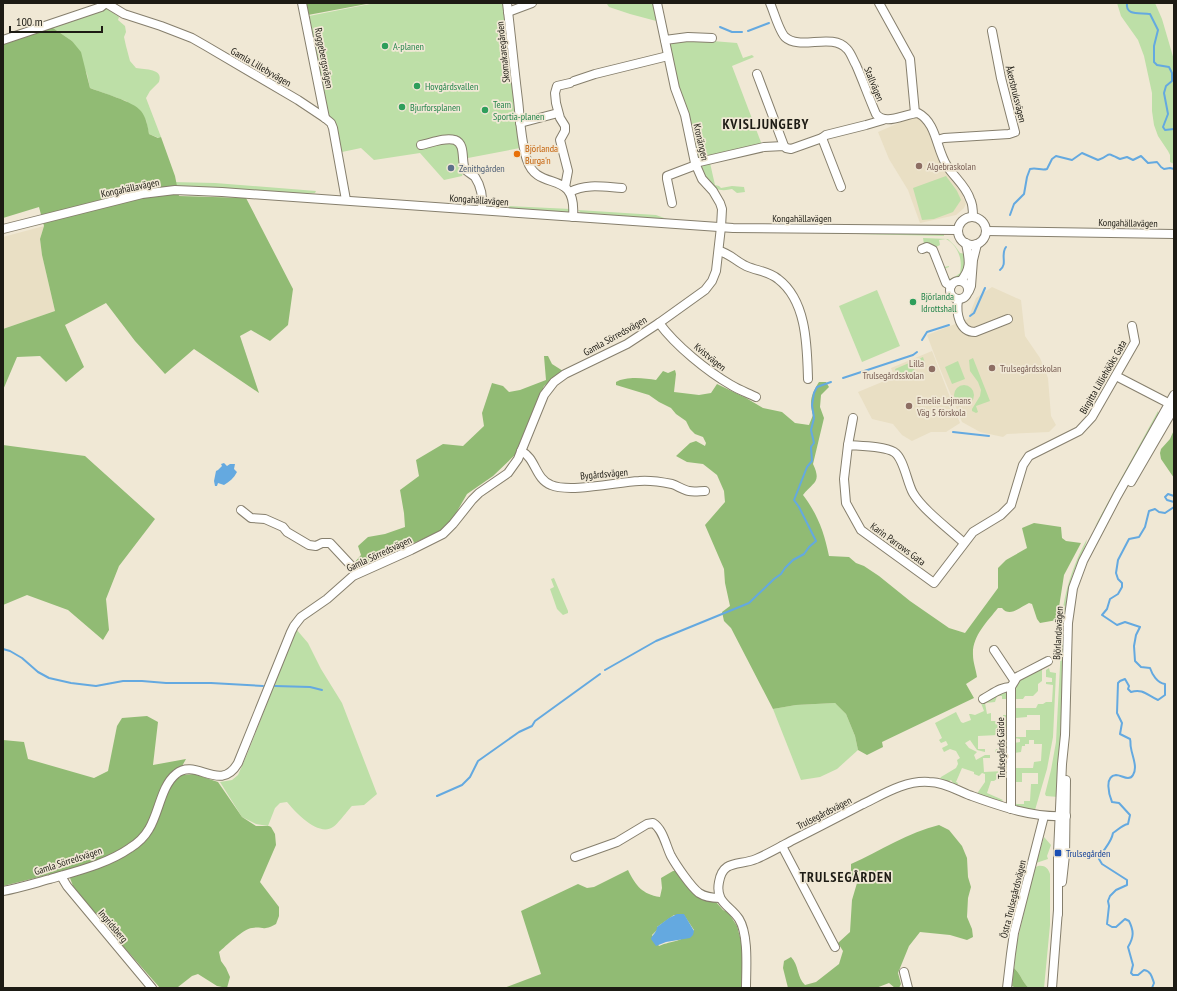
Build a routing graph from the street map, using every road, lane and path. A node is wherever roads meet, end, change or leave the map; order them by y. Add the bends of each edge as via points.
1 (106, 3) edge
2 (302, 3) edge
3 (507, 3) edge
4 (532, 3) edge
5 (657, 3) edge
6 (770, 3) edge
7 (879, 3) edge
8 (508, 12) junction
9 (992, 31) dead end
10 (712, 38) dead end
11 (3, 40) edge
12 (665, 40) junction
13 (668, 56) junction
14 (757, 74) dead end
15 (558, 113) junction
16 (915, 114) junction
17 (325, 118) junction
18 (883, 120) junction
19 (520, 123) junction
20 (822, 138) junction
21 (937, 140) junction
22 (421, 145) dead end
23 (784, 146) junction
24 (695, 164) junction
25 (841, 187) dead end
26 (622, 188) dead end
27 (568, 189) junction
28 (346, 200) junction
29 (672, 203) dead end
30 (482, 210) junction
31 (574, 217) junction
32 (973, 217) junction
33 (721, 227) junction
34 (3, 229) edge
35 (958, 230) junction
36 (986, 231) junction
37 (1174, 234) edge
38 (966, 243) junction
39 (977, 244) junction
40 (922, 249) dead end
41 (719, 251) junction
42 (961, 281) junction
43 (951, 286) junction
44 (968, 292) junction
45 (958, 300) junction
46 (1008, 319) dead end
47 (659, 323) junction
48 (1132, 326) dead end
49 (1116, 376) junction
50 (808, 379) dead end
51 (1174, 395) edge
52 (756, 397) dead end
53 (1172, 406) edge
54 (853, 418) dead end
55 (848, 445) junction
56 (521, 452) junction
57 (705, 491) dead end
58 (241, 510) dead end
59 (964, 543) junction
60 (358, 573) junction
61 (934, 583) joint
62 (994, 650) dead end
63 (1048, 661) dead end
64 (1012, 683) junction
65 (983, 699) dead end
66 (1011, 809) junction
67 (1044, 816) junction
68 (1063, 816) junction
69 (782, 846) junction
70 (575, 856) dead end
71 (61, 876) junction
72 (3, 891) edge
73 (720, 898) junction
74 (835, 947) dead end
75 (904, 972) dead end
76 (152, 988) edge
77 (746, 988) edge
78 (908, 988) edge
79 (1007, 988) edge
80 (1052, 988) edge

1 - 11 street, Gamla Lillebyvägen via 101,7
1 - 17 street, Gamla Lillebyvägen via 124,14 192,38
2 - 17 street, Ruggebergsvägen
3 - 8 street, Skomakaregården
4 - 8 street
5 - 12 street, Kronängen
6 - 18 street, Stallvägen via 783,34 788,39 797,42 831,42 847,49 876,114
7 - 16 street via 910,59
8 - 19 street, Skomakaregården
9 - 21 street, Åkersbruksvägen via 1014,132
10 - 12 street via 688,37
12 - 13 street, Kronängen
13 - 15 street via 559,85 556,88
13 - 24 street, Kronängen via 675,88 685,115
14 - 23 street
15 - 19 street
15 - 27 street via 565,126 560,140 568,171
16 - 18 street
16 - 21 street via 921,115 928,122
17 - 28 street, Gamla Lillebyvägen via 333,128
18 - 20 street
19 - 27 street, Skomakaregården via 527,160 532,170 539,177
20 - 23 street via 791,149
20 - 25 street
21 - 32 street via 947,165 970,197
22 - 30 street via 447,139 456,140 462,150 466,170 478,184
23 - 24 street via 764,147
24 - 29 street via 667,176
24 - 33 street, Kronängen via 702,179 720,203
26 - 27 street
27 - 31 street via 574,201
28 - 30 street, Kongahällavägen
28 - 34 street, Kongahällavägen via 192,190 154,192
30 - 31 street, Kongahällavägen
31 - 33 street, Kongahällavägen
32 - 35 street via 961,222
32 - 36 street via 983,222
33 - 35 street, Kongahällavägen
33 - 41 street, Gamla Sörredsvägen
35 - 38 street via 960,238
36 - 37 street, Kongahällavägen
36 - 39 street via 983,239
38 - 39 street
38 - 42 street via 969,268
39 - 44 street
40 - 43 street via 927,247 933,250 946,284
41 - 47 street, Gamla Sörredsvägen via 716,271 709,285
41 - 50 street via 746,266 773,276 785,286 803,320
42 - 43 street
42 - 44 street via 967,285
43 - 45 street via 951,295
44 - 45 street via 964,298
45 - 46 street via 958,315 962,326 970,332
47 - 52 street, Kvistvägen via 669,336 711,373
47 - 56 street, Gamla Sörredsvägen via 627,344 565,374 554,382 544,395
48 - 49 street, Birgitta Lilliehööks Gata via 1135,342
49 - 53 street, Birgitta Lilliehööks Gata
49 - 59 street, Birgitta Lilliehööks Gata via 1086,425 1029,456 1023,465 1011,506 1001,516 973,532
51 - 53 street, Björlandavägen
53 - 68 street, Björlandavägen via 1095,537 1078,573 1070,602
54 - 55 street, Karin Parrows Gata
55 - 59 street via 895,452 920,503
55 - 61 street, Karin Parrows Gata via 844,479 846,502 861,530
56 - 57 street, Bygårdsvägen via 528,456 541,478 550,485 568,487 649,481 672,484 691,492
56 - 60 street, Gamla Sörredsvägen via 514,467 479,493 443,534
58 - 60 street via 251,518 265,519 283,527 309,545 330,544
59 - 61 street, Birgitta Lilliehööks Gata
60 - 71 street, Gamla Sörredsvägen via 294,626 238,763 230,774 222,776 188,770 175,774 167,785 150,828 141,840 109,859
62 - 64 street
63 - 64 street via 1017,677
64 - 65 street
64 - 66 street, Trulsegårds Gärde
66 - 67 street, Trulsegårdsvägen
66 - 69 street, Trulsegårdsvägen via 935,782 916,782 879,796
67 - 68 street, Trulsegårdsvägen
67 - 79 street, Östra Trulsegårdsvägen via 1014,933
68 - 80 street, Björlandavägen
69 - 73 street, Trulsegårdsvägen via 756,860 724,869 719,882
69 - 74 street
70 - 73 street via 617,842 653,823 658,827 671,856 692,887 707,897
71 - 72 street, Gamla Sörredsvägen
71 - 76 street, Ingridsberg
73 - 77 street via 738,918 743,930 747,959
75 - 78 street

